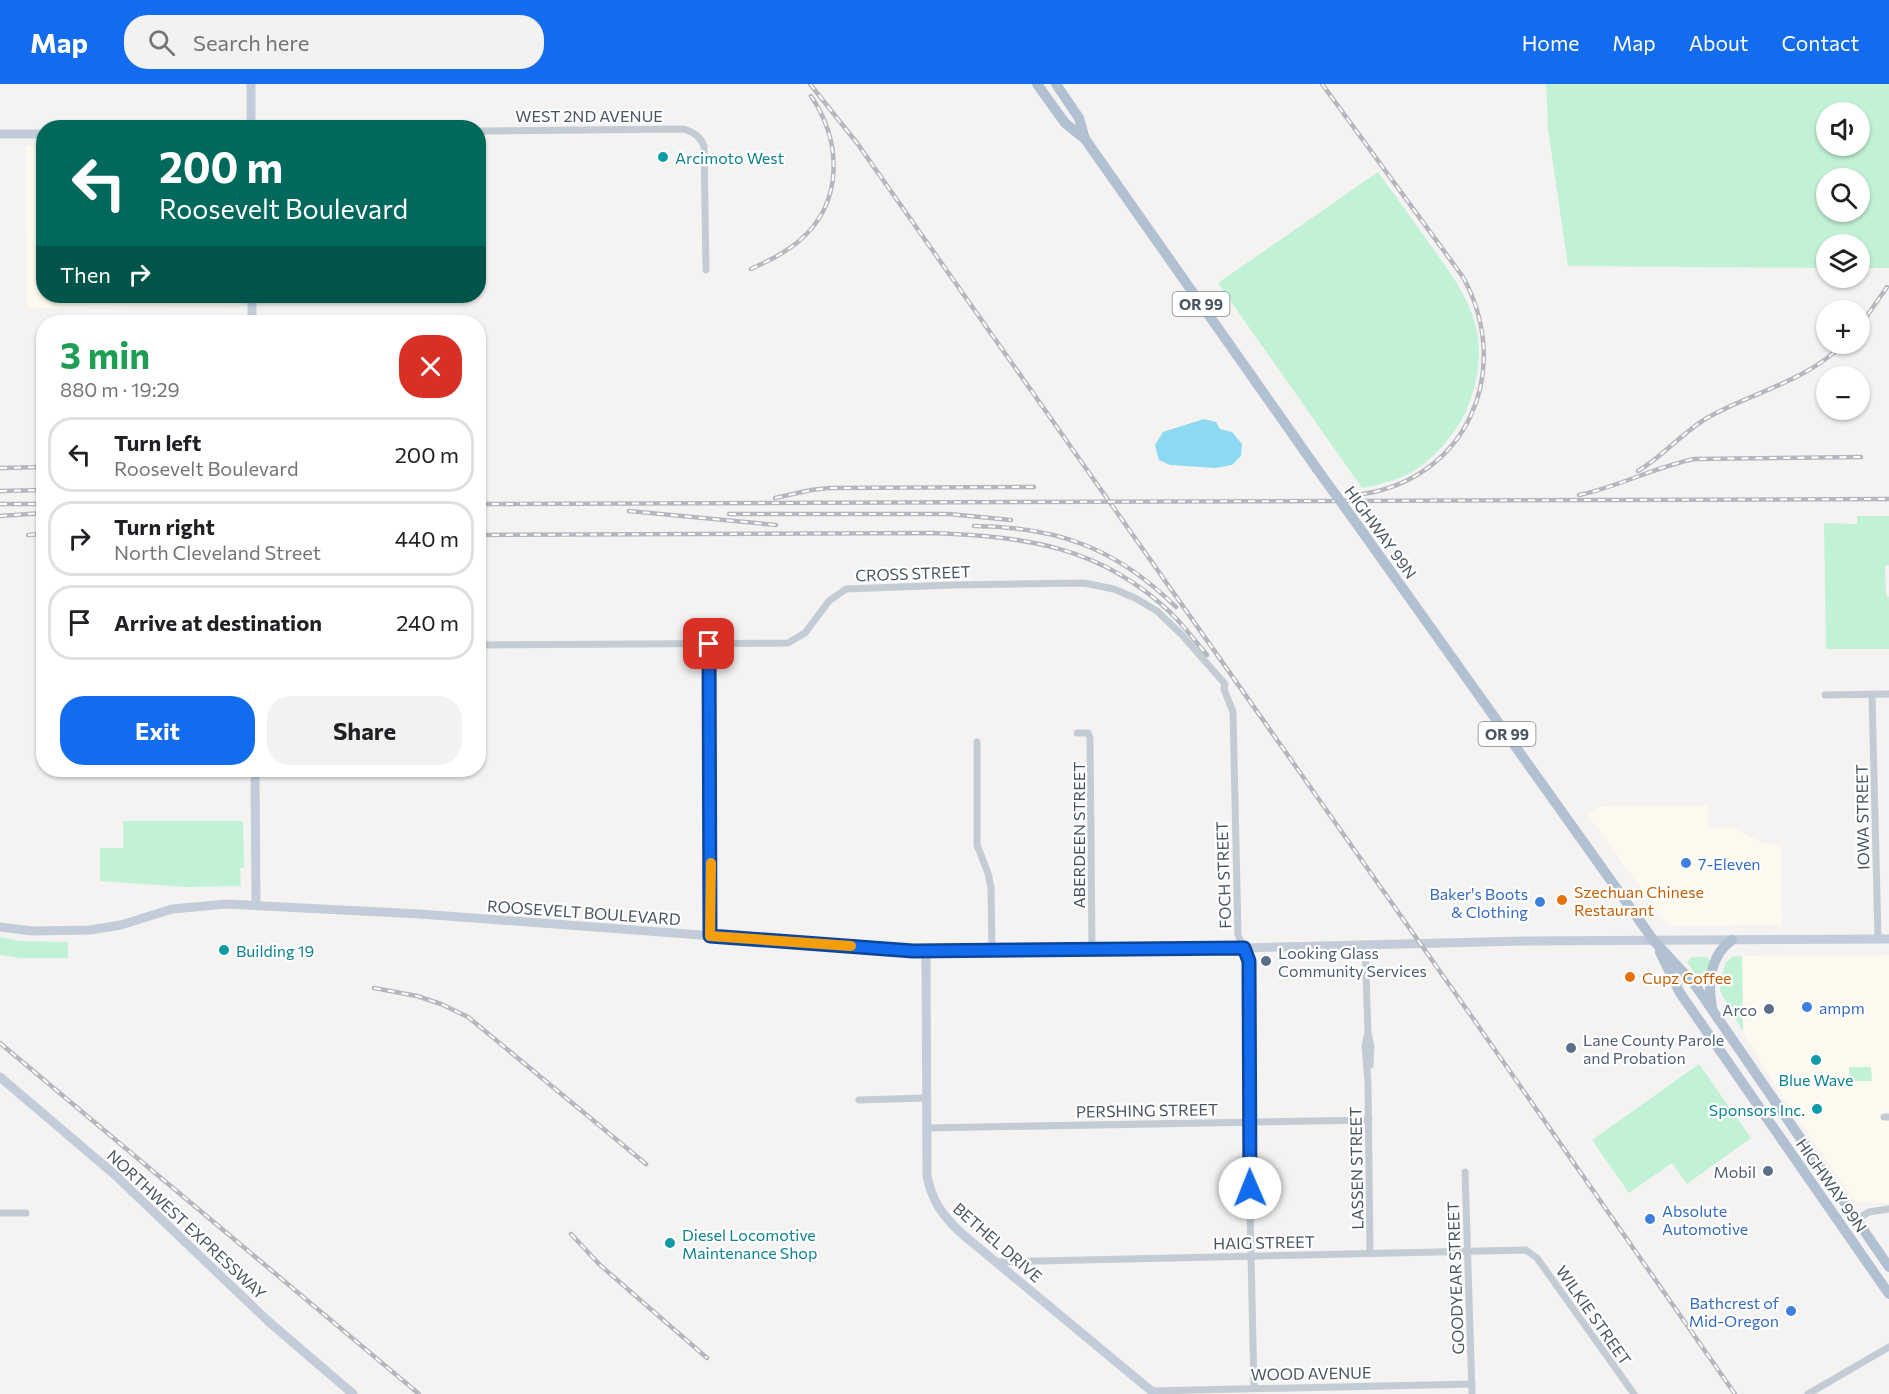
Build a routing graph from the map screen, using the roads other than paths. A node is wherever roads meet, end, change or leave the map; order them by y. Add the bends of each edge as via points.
1 (251, 84) edge
2 (1037, 84) edge
3 (1056, 84) edge
4 (251, 120) edge
5 (486, 131) edge
6 (0, 134) edge
7 (36, 134) edge
8 (1085, 139) junction
9 (706, 270) dead end
10 (709, 644) junction
11 (486, 645) edge
12 (1225, 684) joint
13 (1872, 694) junction
14 (1889, 694) edge
15 (1825, 695) dead end
16 (1077, 733) dead end
17 (977, 742) dead end
18 (255, 777) edge
19 (256, 904) junction
20 (0, 927) edge
21 (710, 936) junction
22 (1878, 939) junction
23 (1889, 939) edge
24 (1732, 940) junction
25 (1654, 941) junction
26 (1365, 945) junction
27 (1244, 948) junction
28 (1092, 949) junction
29 (992, 950) junction
30 (926, 951) junction
31 (1714, 1015) junction
32 (0, 1077) edge
33 (926, 1098) junction
34 (859, 1100) dead end
35 (1369, 1120) junction
36 (1248, 1122) junction
37 (926, 1128) junction
38 (1465, 1172) dead end
39 (1889, 1209) edge
40 (0, 1213) edge
41 (26, 1213) dead end
42 (1856, 1220) junction
43 (1467, 1251) junction
44 (1531, 1252) joint
45 (1370, 1253) junction
46 (1251, 1255) junction
47 (997, 1262) junction
48 (1889, 1268) edge
49 (1889, 1294) edge
50 (1889, 1347) edge
51 (1472, 1384) junction
52 (1254, 1388) junction
53 (1153, 1392) edge
54 (354, 1394) edge
55 (1472, 1394) edge
56 (1634, 1394) edge
57 (1808, 1394) edge

1 - 4 main road
2 - 8 main road, OR 99 via 1065,123
3 - 8 main road, OR 99 via 1078,118
5 - 9 street, WEST 2ND AVENUE via 684,129 698,136 704,153
6 - 7 main road
8 - 25 main road, HIGHWAY 99N / OR 99, bridge
10 - 11 street, CROSS STREET
10 - 12 street, CROSS STREET via 788,643 805,633 829,601 846,589 1084,584 1114,589 1157,611
10 - 21 street
12 - 27 street, FOCH STREET via 1233,712 1238,935
13 - 14 street
13 - 15 street
13 - 22 street, IOWA STREET
16 - 28 street, ABERDEEN STREET via 1088,734 1090,738
17 - 29 street via 977,845 991,888
18 - 19 main road
19 - 20 main road, ROOSEVELT BOULEVARD via 172,909 90,930
19 - 21 main road, ROOSEVELT BOULEVARD
21 - 30 main road, ROOSEVELT BOULEVARD
22 - 23 main road, ROOSEVELT BOULEVARD
22 - 24 main road, ROOSEVELT BOULEVARD
24 - 25 main road, ROOSEVELT BOULEVARD
24 - 31 main road via 1717,954 1710,982
25 - 26 main road, ROOSEVELT BOULEVARD
25 - 31 main road, HIGHWAY 99N / OR 99 via 1695,985
25 - 49 main road, HIGHWAY 99N / OR 99 via 1680,993
26 - 27 main road, ROOSEVELT BOULEVARD
26 - 35 street, LASSEN STREET via 1371,1047
27 - 28 main road, ROOSEVELT BOULEVARD
27 - 36 street, FOCH STREET via 1249,961
28 - 29 main road, ROOSEVELT BOULEVARD
29 - 30 main road, ROOSEVELT BOULEVARD
30 - 33 main road, BETHEL DRIVE
31 - 42 main road, HIGHWAY 99N / OR 99
32 - 54 main road, NORTHWEST EXPRESSWAY via 114,1174 268,1321
33 - 34 street
33 - 37 main road, BETHEL DRIVE
35 - 36 street, PERSHING STREET
35 - 45 street, LASSEN STREET
36 - 37 street, PERSHING STREET
36 - 46 street, FOCH STREET
37 - 47 main road, BETHEL DRIVE via 927,1175 935,1203 950,1222
38 - 43 street, GOODYEAR STREET
39 - 42 street via 1869,1212
40 - 41 street
42 - 48 main road, HIGHWAY 99N / OR 99
43 - 44 street, HAIG STREET
43 - 45 street, HAIG STREET
43 - 51 street, GOODYEAR STREET
44 - 56 street, WILKIE STREET
45 - 46 street, HAIG STREET
46 - 47 street, HAIG STREET
46 - 52 street, FOCH STREET
47 - 53 main road, BETHEL DRIVE
50 - 57 street
51 - 52 street, WOOD AVENUE
51 - 55 street, GOODYEAR STREET
52 - 53 street, WOOD AVENUE

